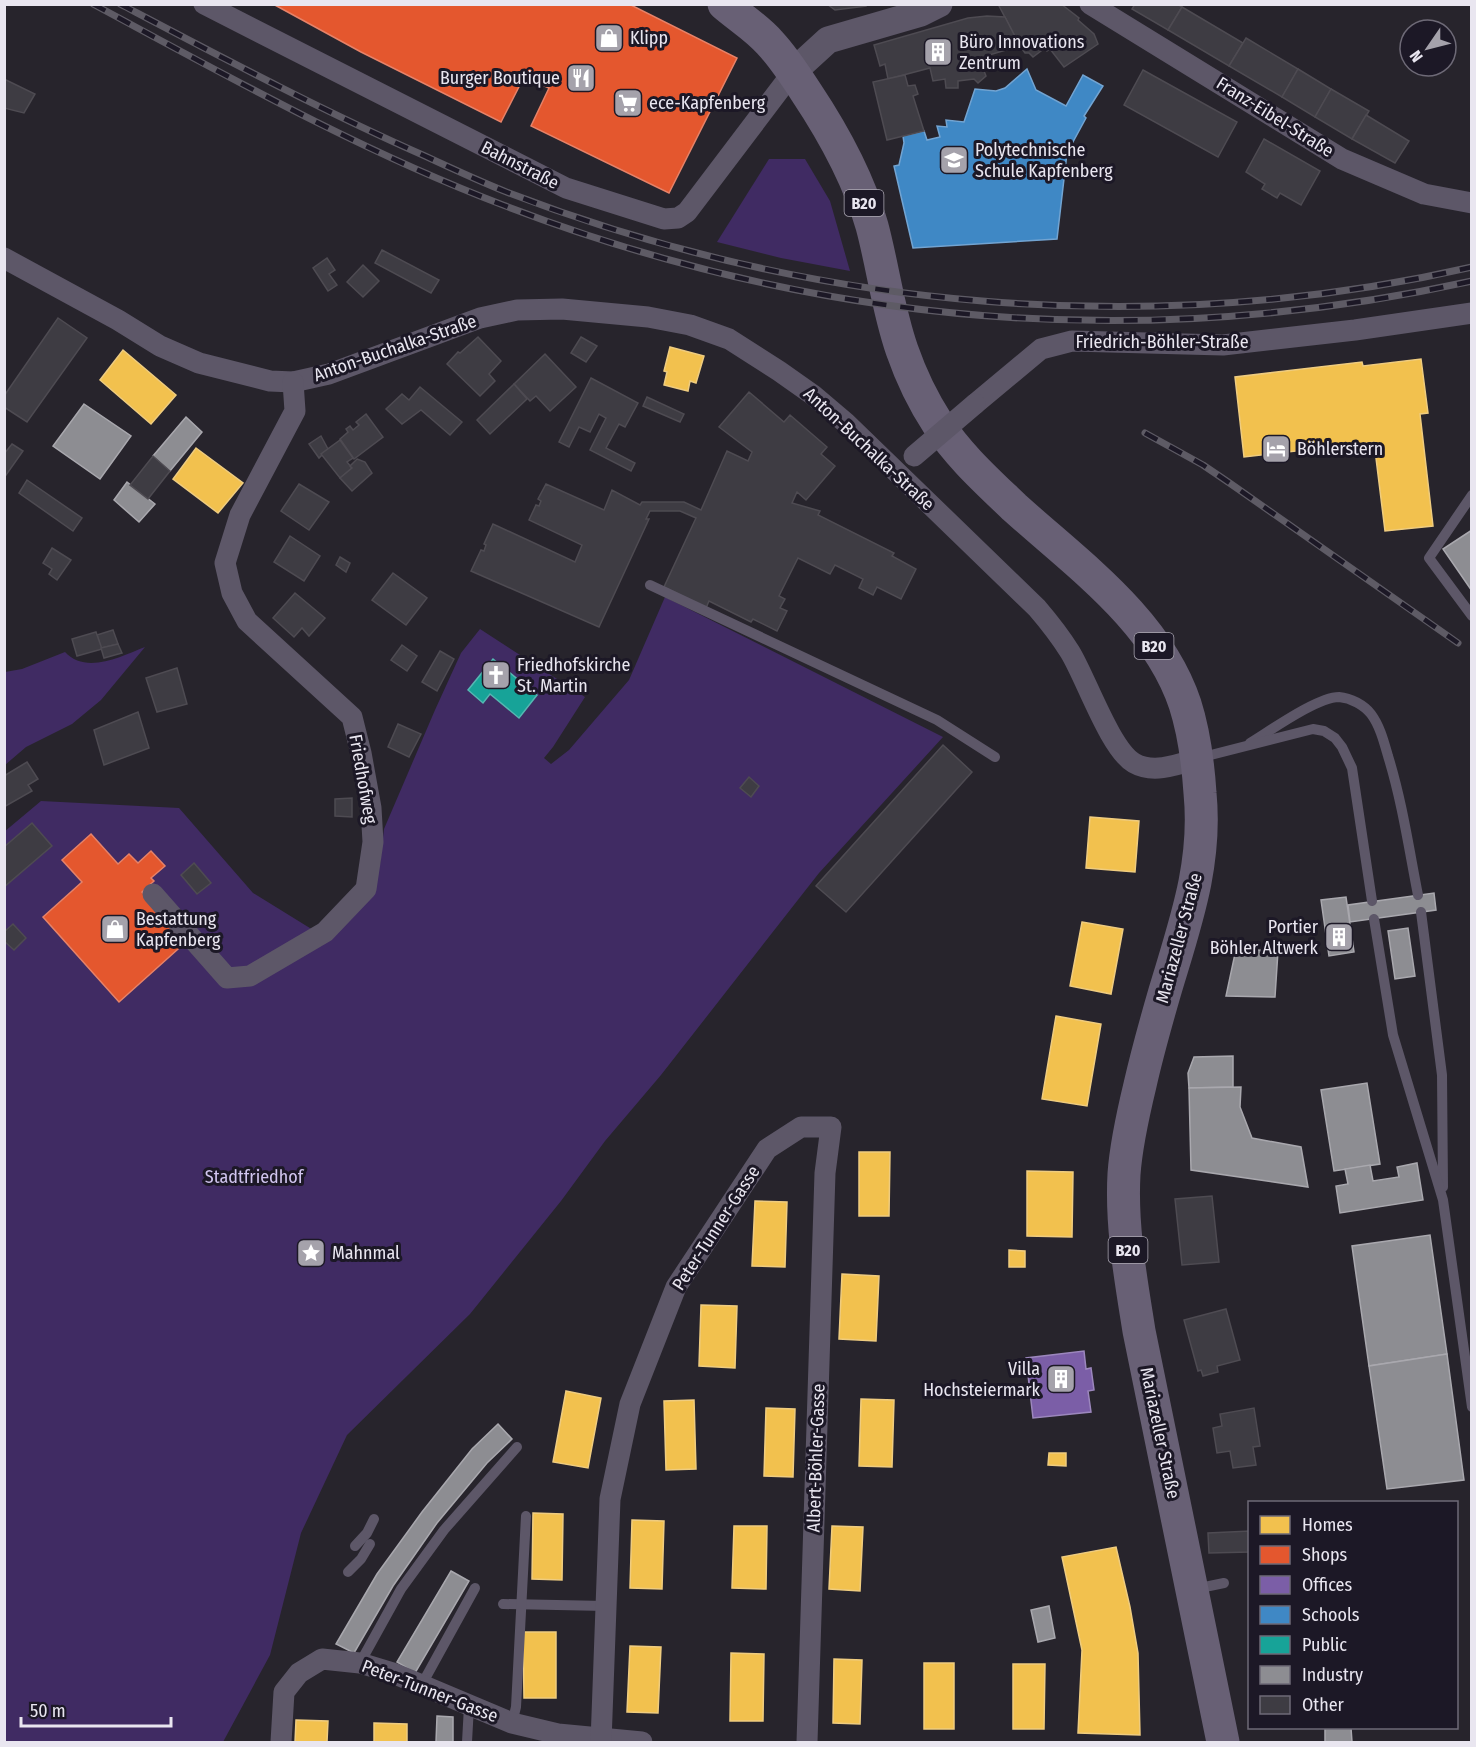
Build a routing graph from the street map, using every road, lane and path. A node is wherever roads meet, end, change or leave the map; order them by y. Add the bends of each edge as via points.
1 (204, 4) edge
2 (724, 4) edge
3 (939, 4) edge
4 (1090, 4) edge
5 (793, 72) junction
6 (1472, 203) edge
7 (4, 258) edge
8 (1472, 313) edge
9 (293, 382) junction
10 (896, 472) junction
11 (1472, 495) edge
12 (650, 585) dead end
13 (1472, 616) edge
14 (1250, 743) junction
15 (995, 757) dead end
16 (1196, 759) junction
17 (153, 894) dead end
18 (1418, 895) dead end
19 (1372, 901) dead end
20 (1421, 912) dead end
21 (1374, 919) dead end
22 (825, 1173) joint
23 (1443, 1200) junction
24 (1472, 1407) edge
25 (517, 1447) dead end
26 (526, 1516) dead end
27 (374, 1519) dead end
28 (370, 1544) dead end
29 (355, 1546) dead end
30 (348, 1572) dead end
31 (1224, 1583) dead end
32 (475, 1588) dead end
33 (1192, 1590) junction
34 (503, 1604) dead end
35 (521, 1604) junction
36 (606, 1606) junction
37 (360, 1663) junction
38 (421, 1686) junction
39 (469, 1706) junction
40 (512, 1723) junction
41 (601, 1741) edge
42 (281, 1743) edge
43 (467, 1743) edge
44 (642, 1743) edge
45 (807, 1743) edge
46 (1223, 1743) edge

1 - 5 street, Bahnstraße via 566,188 664,219 678,218 687,212
2 - 5 main road, B20 via 768,40
3 - 5 street via 921,13 889,18 828,40
4 - 6 street, Franz-Eibel-Straße via 1342,159 1424,194
5 - 16 main road, Mariazeller Straße / B20 via 839,144 855,177 871,223 901,348 915,385 969,464 1110,594 1149,637 1184,702
7 - 9 street, Anton-Buchalka-Straße via 160,346 199,363 248,377
8 - 10 street, Friedrich-Böhler-Straße, bridge via 1223,345 1072,341 1041,349
9 - 10 street, Anton-Buchalka-Straße via 329,374 480,318 517,310 562,309 648,317 690,325 729,339 813,395
9 - 17 street, Friedhofweg via 295,411 240,515 225,563 232,593 247,621 352,717 371,808 373,842 366,889 326,932 250,976 227,978
10 - 16 street, Anton-Buchalka-Straße via 1055,630 1071,653 1118,748 1133,763 1161,768
11 - 13 lane via 1430,558
12 - 15 lane via 937,720
14 - 16 lane
14 - 18 lane via 1322,702 1339,697 1359,703 1375,721 1397,785
14 - 19 lane via 1313,729 1324,731 1342,747 1352,768
16 - 33 main road, Mariazeller Straße / B20 via 1202,846 1193,900 1139,1086 1125,1174 1125,1220 1139,1332
20 - 23 lane via 1442,1075
21 - 23 lane via 1393,1035
22 - 36 street, Peter-Tunner-Gasse via 831,1127 801,1127 767,1149 676,1287 630,1404 610,1499
22 - 45 street, Albert-Böhler-Gasse
23 - 24 lane
25 - 37 lane via 401,1589
26 - 35 lane
27 - 29 lane
28 - 30 lane
31 - 33 lane
32 - 38 lane
33 - 46 main road, Mariazeller Straße / B20
34 - 35 lane
35 - 36 lane
35 - 40 lane
36 - 41 street, Peter-Tunner-Gasse
37 - 38 street, Peter-Tunner-Gasse
37 - 42 street, Peter-Tunner-Gasse via 322,1659 299,1673 284,1692
38 - 39 street, Peter-Tunner-Gasse
39 - 40 street, Peter-Tunner-Gasse
39 - 43 lane
40 - 41 street, Peter-Tunner-Gasse
41 - 44 street

